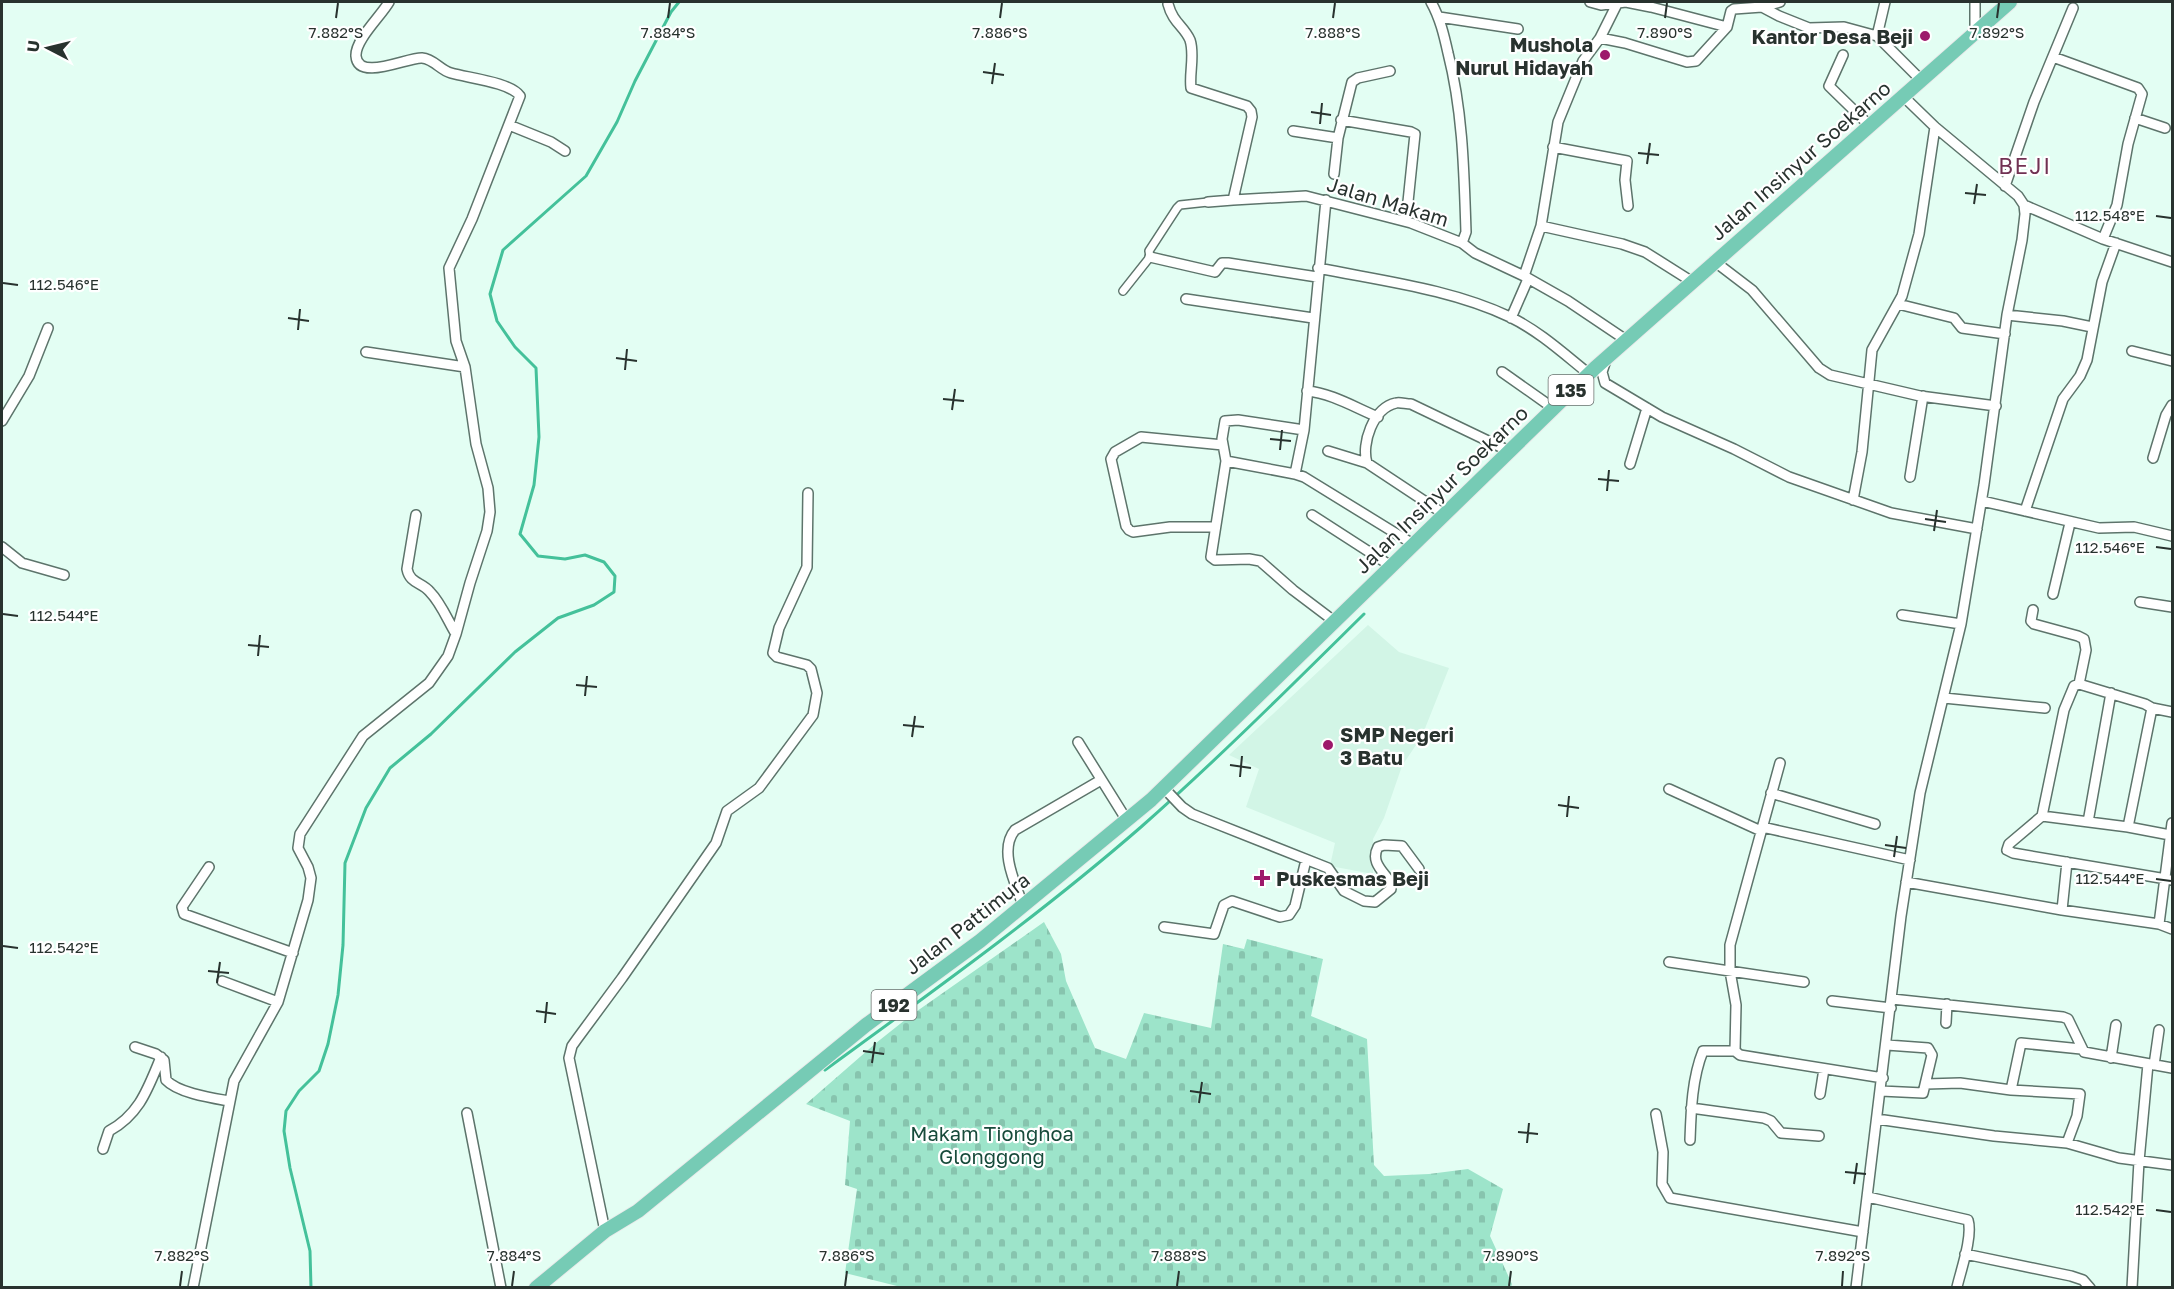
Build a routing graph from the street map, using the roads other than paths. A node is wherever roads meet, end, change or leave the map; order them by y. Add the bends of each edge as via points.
1 (389, 2) edge
2 (1431, 2) edge
3 (1590, 2) edge
4 (1617, 2) edge
5 (1780, 2) edge
6 (1885, 2) edge
7 (1975, 2) edge
8 (2010, 2) edge
9 (1168, 4) dead end
10 (1762, 7) junction
11 (2073, 8) dead end
12 (1439, 17) junction
13 (1727, 27) junction
14 (1518, 29) dead end
15 (1975, 34) junction
16 (1877, 36) junction
17 (1600, 38) junction
18 (1843, 55) dead end
19 (2053, 57) junction
20 (1390, 71) dead end
21 (1922, 80) junction
22 (1903, 96) junction
23 (2135, 118) junction
24 (1341, 120) junction
25 (509, 125) junction
26 (1869, 125) junction
27 (1935, 127) junction
28 (2165, 128) dead end
29 (1293, 131) dead end
30 (1338, 138) junction
31 (1553, 147) junction
32 (565, 151) dead end
33 (1334, 174) dead end
34 (2005, 186) junction
35 (1233, 200) junction
36 (1326, 200) junction
37 (1208, 202) joint
38 (2024, 205) junction
39 (1628, 206) dead end
40 (1406, 221) junction
41 (1541, 226) junction
42 (2103, 239) junction
43 (1462, 243) junction
44 (2116, 243) junction
45 (1150, 257) junction
46 (1714, 261) junction
47 (2172, 262) edge
48 (1318, 273) junction
49 (1526, 278) junction
50 (1691, 281) junction
51 (1123, 291) dead end
52 (1186, 299) dead end
53 (1898, 304) junction
54 (2007, 315) junction
55 (1313, 318) junction
56 (1511, 318) junction
57 (48, 327) dead end
58 (2092, 327) junction
59 (2005, 334) junction
60 (1626, 340) junction
61 (2132, 351) dead end
62 (366, 352) dead end
63 (1607, 357) junction
64 (2172, 361) edge
65 (465, 367) junction
66 (1502, 372) dead end
67 (1589, 374) junction
68 (1869, 383) junction
69 (1307, 391) junction
70 (1923, 396) junction
71 (2172, 405) edge
72 (1996, 406) junction
73 (1553, 408) junction
74 (1647, 408) junction
75 (1378, 417) junction
76 (2, 421) edge
77 (1304, 430) junction
78 (1223, 445) junction
79 (1328, 451) dead end
80 (1509, 451) junction
81 (2153, 458) dead end
82 (1226, 461) junction
83 (1367, 464) junction
84 (1630, 464) dead end
85 (1295, 474) junction
86 (1910, 477) dead end
87 (808, 493) dead end
88 (1853, 500) junction
89 (1982, 501) junction
90 (2025, 511) junction
91 (1444, 514) junction
92 (416, 515) dead end
93 (1312, 515) dead end
94 (2070, 522) junction
95 (1215, 527) junction
96 (1977, 529) junction
97 (2172, 536) edge
98 (1413, 544) junction
99 (2, 547) edge
100 (1391, 566) junction
101 (64, 575) dead end
102 (2053, 594) dead end
103 (2140, 602) dead end
104 (2172, 607) edge
105 (2033, 610) dead end
106 (1902, 615) dead end
107 (1334, 621) junction
108 (1961, 624) junction
109 (456, 634) junction
110 (2079, 684) junction
111 (2111, 693) junction
112 (1944, 698) junction
113 (2044, 708) dead end
114 (2151, 708) junction
115 (2172, 712) edge
116 (1078, 742) dead end
117 (1780, 763) dead end
118 (1101, 780) junction
119 (1669, 789) dead end
120 (1771, 793) junction
121 (1170, 794) junction
122 (1151, 800) joint
123 (2042, 816) junction
124 (1126, 819) junction
125 (2088, 822) junction
126 (2172, 823) edge
127 (1875, 824) dead end
128 (2128, 827) junction
129 (1761, 829) junction
130 (2170, 835) junction
131 (1306, 860) junction
132 (1910, 860) junction
133 (2067, 862) junction
134 (209, 867) dead end
135 (1419, 869) dead end
136 (2169, 880) edge
137 (1906, 882) junction
138 (1023, 905) junction
139 (2062, 910) junction
140 (2159, 924) junction
141 (1164, 927) dead end
142 (2172, 929) edge
143 (293, 953) junction
144 (1669, 962) dead end
145 (1730, 971) junction
146 (222, 981) dead end
147 (1804, 982) dead end
148 (1832, 1001) dead end
149 (278, 1002) junction
150 (1891, 1004) junction
151 (1947, 1004) junction
152 (1946, 1023) dead end
153 (2116, 1025) dead end
154 (2159, 1030) dead end
155 (1887, 1045) junction
156 (135, 1047) dead end
157 (2081, 1049) junction
158 (1735, 1051) junction
159 (161, 1057) junction
160 (2111, 1058) junction
161 (2151, 1065) junction
162 (2172, 1068) edge
163 (1824, 1069) junction
164 (1883, 1078) junction
165 (1926, 1084) junction
166 (2011, 1090) junction
167 (1881, 1091) junction
168 (1820, 1094) dead end
169 (229, 1101) junction
170 (1691, 1108) junction
171 (466, 1113) dead end
172 (1656, 1114) dead end
173 (1877, 1119) junction
174 (1819, 1136) dead end
175 (1690, 1140) dead end
176 (2067, 1143) junction
177 (103, 1149) dead end
178 (2139, 1161) junction
179 (2172, 1165) edge
180 (1868, 1197) junction
181 (638, 1211) junction
182 (605, 1231) junction
183 (1863, 1233) junction
184 (1965, 1254) junction
185 (193, 1287) edge
186 (501, 1287) edge
187 (536, 1287) edge
188 (551, 1287) edge
189 (1856, 1287) edge
190 (1957, 1287) edge
191 (2090, 1287) edge
192 (2132, 1287) edge

1 - 25 street via 356,52 360,65 379,68 423,58 451,73 492,82 519,93
2 - 12 street
3 - 4 street
4 - 13 street
4 - 17 street
5 - 10 street
6 - 16 street
7 - 15 street
8 - 15 main road, Jalan Insinyur Soekarno / 135
9 - 35 street via 1191,42 1191,88 1247,106 1251,111
10 - 13 street via 1734,9
10 - 16 street via 1809,28 1844,27
11 - 19 street
12 - 14 street
12 - 43 street via 1456,84 1461,127 1466,232
13 - 17 street via 1696,60 1687,62
15 - 21 main road, Jalan Insinyur Soekarno / 135
16 - 21 street
17 - 31 street via 1578,72 1558,122
18 - 26 street via 1829,86
19 - 23 street via 2138,88 2142,94
19 - 34 street
20 - 24 street via 1354,79
21 - 22 main road, Jalan Insinyur Soekarno / 135
22 - 26 main road, Jalan Insinyur Soekarno / 135
22 - 27 street
23 - 28 street
23 - 42 street via 2120,193
24 - 30 street
24 - 40 street via 1415,134
25 - 32 street
25 - 65 street via 449,268 456,340
26 - 46 main road, Jalan Insinyur Soekarno / 135
27 - 34 street
27 - 53 street via 1919,234
29 - 30 street
30 - 33 street
31 - 39 street via 1627,161
31 - 41 street
34 - 38 street
35 - 36 street, Jalan Makam via 1294,195
35 - 37 street, Jalan Makam
36 - 40 street, Jalan Makam
36 - 48 street
37 - 45 street via 1180,205 1149,251
38 - 42 street
38 - 54 street via 2022,240
40 - 43 street, Jalan Makam
41 - 49 street
41 - 50 street via 1645,252
42 - 44 street
43 - 49 street, Jalan Makam
44 - 47 street
44 - 58 street
45 - 48 street via 1215,272 1222,263 1228,263
45 - 51 street
46 - 50 main road, Jalan Insinyur Soekarno / 135
46 - 68 street via 1752,290 1819,368 1830,375
48 - 55 street
48 - 56 street via 1446,295
49 - 56 street
49 - 60 street, Jalan Makam
50 - 60 main road, Jalan Insinyur Soekarno / 135
52 - 55 street
53 - 59 street via 1954,318 1964,328
53 - 68 street via 1873,346
54 - 58 street
54 - 59 street
55 - 69 street
56 - 67 street
57 - 76 street via 29,376
58 - 90 street via 2087,360 2064,395
59 - 72 street
60 - 63 main road, Jalan Insinyur Soekarno / 135
61 - 64 street
62 - 65 street
63 - 67 main road, Jalan Insinyur Soekarno / 135
63 - 74 street via 1602,372 1605,383
65 - 109 street via 490,512
66 - 73 street
67 - 73 main road, Jalan Insinyur Soekarno / 135
68 - 70 street
68 - 88 street
69 - 75 street
69 - 77 street
70 - 72 street
70 - 86 street
71 - 81 street
72 - 89 street
73 - 80 main road, Jalan Insinyur Soekarno / 135
74 - 84 street
74 - 88 street via 1789,477
75 - 80 street via 1395,403 1411,404
75 - 83 street via 1366,439
77 - 78 street via 1228,420 1224,424
77 - 85 street
78 - 82 street
78 - 95 street via 1141,437 1115,452 1111,459 1129,530
79 - 83 street
80 - 91 main road, Jalan Insinyur Soekarno / 135
82 - 85 street
82 - 95 street
83 - 91 street
85 - 98 street
87 - 182 street via 807,567 779,628 773,653 811,669 817,693 813,716 759,788 727,811 716,843 570,1052
88 - 96 street via 1891,513
89 - 90 street
89 - 96 street
90 - 94 street
91 - 98 main road, Jalan Insinyur Soekarno / 135
92 - 109 street via 408,575 429,590
93 - 100 street
94 - 97 street via 2099,528 2134,527
94 - 102 street
95 - 107 street via 1212,560 1260,561
96 - 108 street
98 - 100 main road, Jalan Insinyur Soekarno / 135
99 - 101 street via 22,563
100 - 107 main road, Jalan Insinyur Soekarno / 135
103 - 104 street
105 - 110 street via 2034,624 2084,639 2086,650
106 - 108 street
107 - 121 main road, Jalan Insinyur Soekarno / 135
108 - 112 street
109 - 143 street via 448,656 429,682 357,743 300,834 298,848 311,878
110 - 111 street
110 - 123 street via 2074,686 2064,710
111 - 114 street
111 - 125 street
112 - 113 street
112 - 132 street via 1920,794
114 - 115 street
114 - 128 street
116 - 118 street
117 - 120 street
118 - 124 street
118 - 138 street via 1011,835 1008,851
119 - 129 street
120 - 127 street
120 - 129 street
121 - 122 main road, Jalan Insinyur Soekarno / 135
121 - 131 street via 1182,807 1204,820
122 - 124 main road, Jalan Pattimura / 192
123 - 125 street
123 - 133 street via 2009,844 2008,852
124 - 138 main road, Jalan Pattimura / 192
125 - 128 street
126 - 130 street
128 - 130 street
129 - 132 street
129 - 145 street via 1730,945
130 - 136 street
131 - 135 street via 1328,868 1341,888 1368,902 1379,900 1389,892 1392,883 1375,861 1378,847 1402,846
131 - 141 street via 1289,915 1281,917 1232,901 1224,905 1214,934
132 - 137 street
133 - 136 street
133 - 139 street
134 - 143 street via 182,907 184,914
136 - 140 street
137 - 139 street
137 - 150 street
138 - 181 main road, Jalan Pattimura / 192 via 857,1033
139 - 140 street
140 - 142 street
143 - 149 street
144 - 145 street
145 - 147 street
145 - 158 street via 1736,1005
146 - 149 street
148 - 150 street
149 - 169 street via 241,1066
150 - 151 street
150 - 155 street
151 - 152 street
151 - 157 street via 2063,1017 2068,1019
153 - 160 street
154 - 161 street
155 - 164 street
155 - 165 street via 1930,1049
156 - 159 street
157 - 160 street
157 - 166 street via 2021,1043
158 - 163 street
158 - 170 street via 1702,1051
159 - 169 street via 167,1082
159 - 177 street via 134,1113 109,1131
160 - 161 street
161 - 162 street
161 - 178 street
163 - 164 street
163 - 168 street
164 - 167 street
165 - 166 street via 1960,1083
165 - 167 street via 1923,1093
166 - 176 street via 2080,1094
167 - 173 street
169 - 185 street
170 - 174 street via 1764,1118 1781,1133
170 - 175 street
171 - 186 street
172 - 183 street via 1663,1152 1662,1184 1670,1198
173 - 176 street
173 - 180 street
176 - 178 street
178 - 179 street
178 - 192 street
180 - 183 street
180 - 184 street via 1968,1220
181 - 182 main road, Jalan Pattimura / 192
181 - 188 main road, Jalan Pattimura / 192 via 633,1220
182 - 187 main road, Jalan Pattimura / 192
183 - 189 street
184 - 190 street
184 - 191 street via 2071,1276

